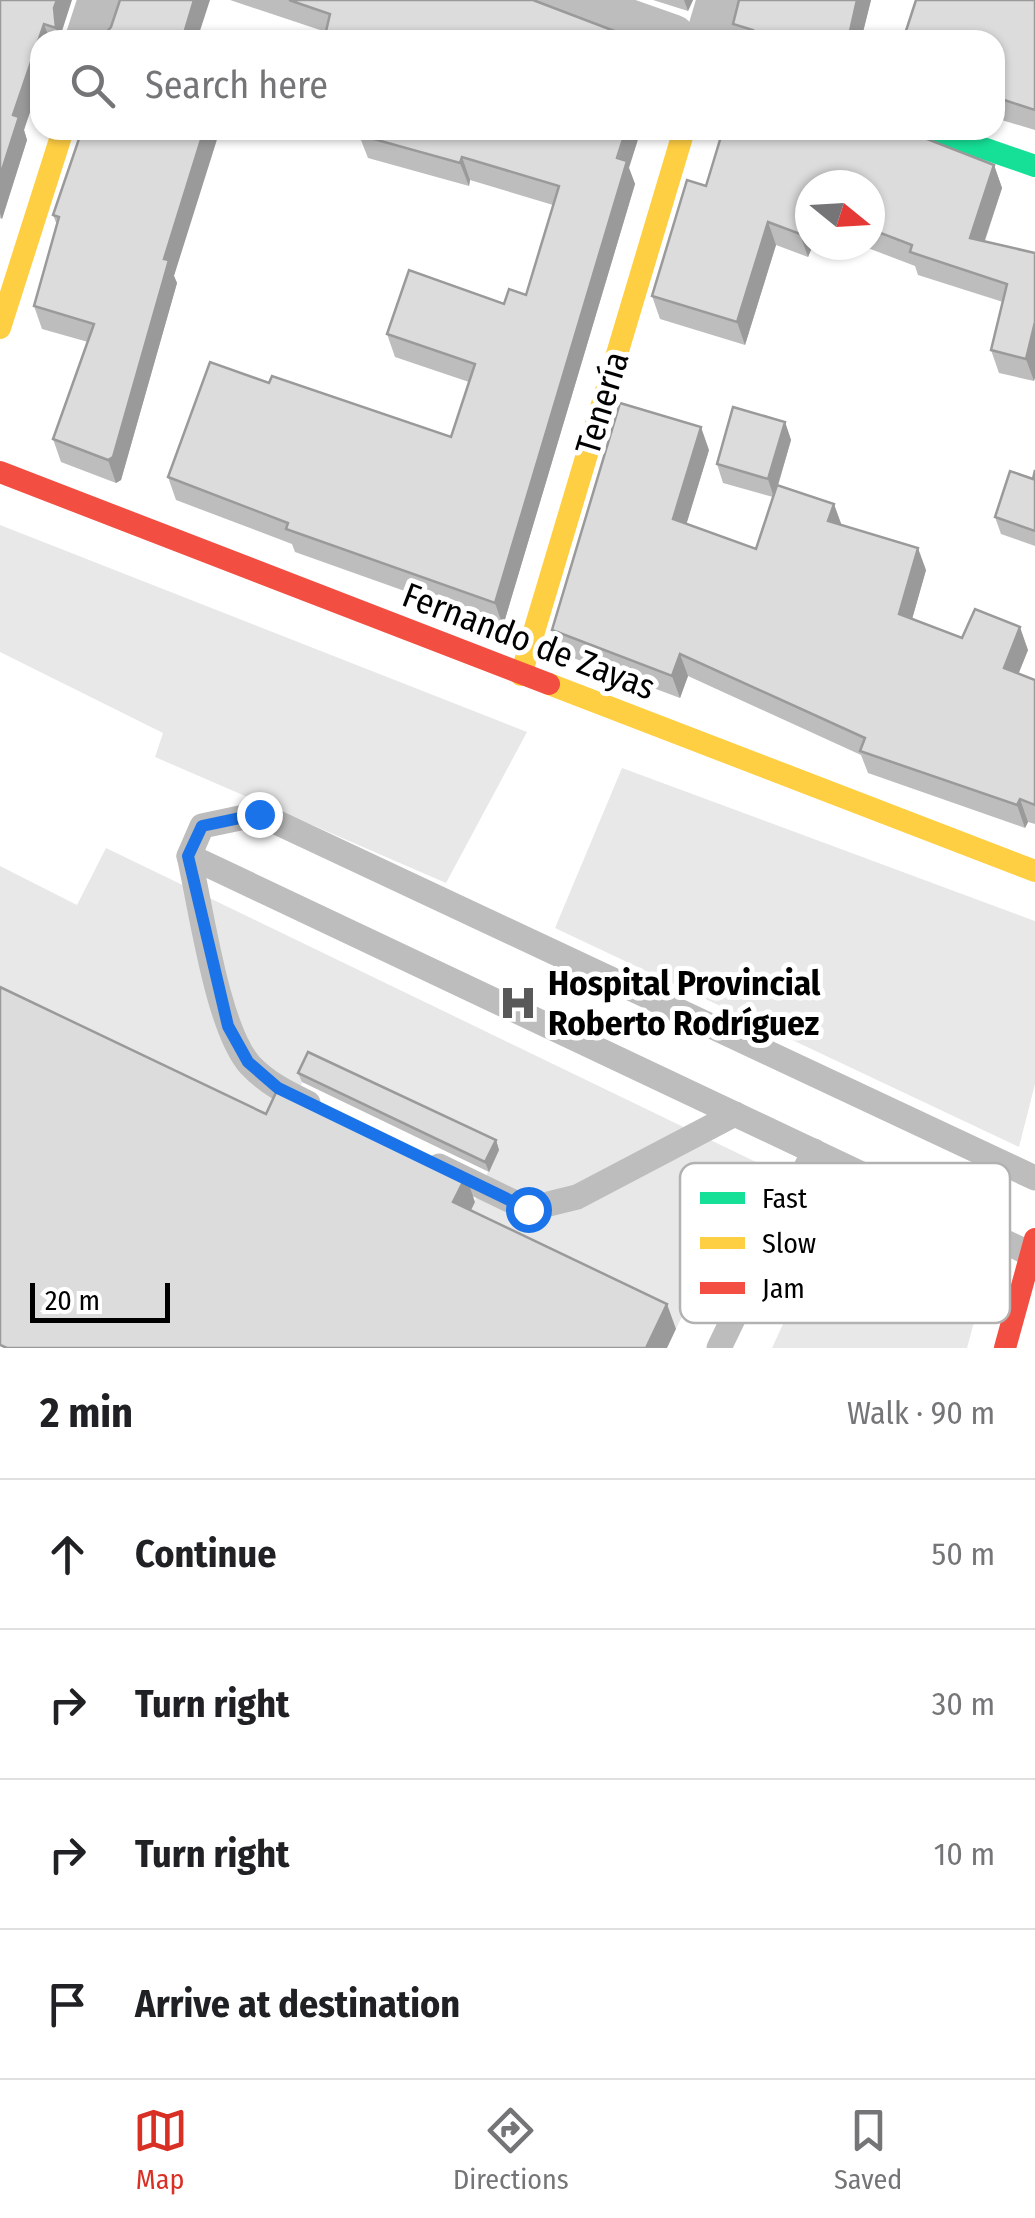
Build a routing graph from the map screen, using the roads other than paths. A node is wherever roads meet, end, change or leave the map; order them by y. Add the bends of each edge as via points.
1 (104, 0) edge
2 (557, 0) edge
3 (723, 0) edge
4 (94, 30) edge
5 (642, 30) edge
6 (714, 30) edge
7 (59, 140) edge
8 (681, 140) edge
9 (960, 140) edge
10 (1035, 166) edge
11 (0, 328) edge
12 (0, 472) edge
13 (520, 675) junction
14 (188, 856) junction
15 (1035, 871) edge
16 (326, 1112) edge
17 (734, 1114) junction
18 (814, 1151) junction
19 (414, 1154) edge
20 (808, 1163) edge
21 (841, 1163) edge
22 (1003, 1163) edge
23 (1010, 1166) edge
24 (1035, 1178) edge
25 (1010, 1239) edge
26 (1034, 1250) edge
27 (732, 1323) edge
28 (720, 1348) edge
29 (1006, 1348) edge

1 - 4 street
2 - 5 street
3 - 6 street
7 - 11 street
8 - 13 street, Tenería
9 - 10 street
12 - 13 street, Fernando de Zayas
13 - 15 street, Fernando de Zayas
14 - 16 lane via 228,1026 278,1088
14 - 17 lane
14 - 22 lane via 202,826 259,814
17 - 18 lane
17 - 19 lane via 577,1197 528,1209
18 - 20 lane
18 - 21 lane
23 - 24 lane
25 - 26 lane
26 - 29 street
27 - 28 lane

